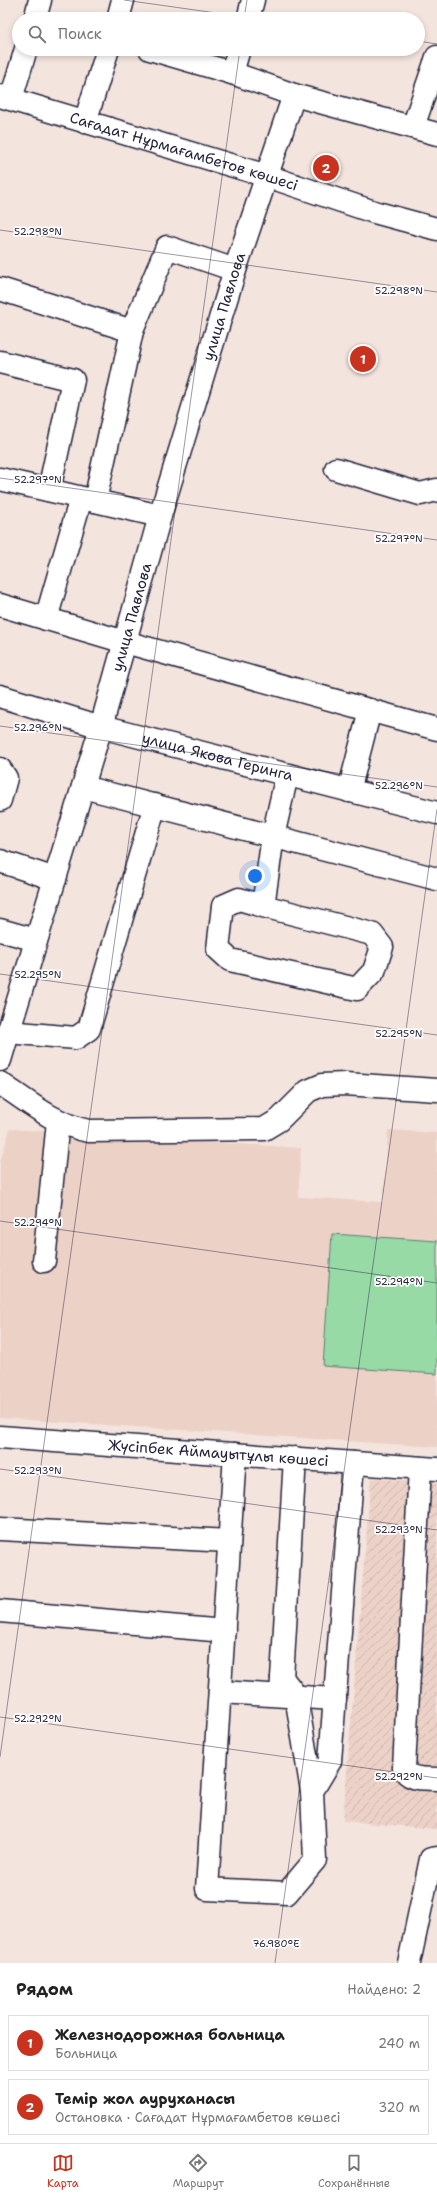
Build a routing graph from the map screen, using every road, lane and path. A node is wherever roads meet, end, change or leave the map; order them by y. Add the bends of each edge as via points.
1 (40, 0) edge
2 (123, 0) edge
3 (253, 0) edge
4 (36, 12) edge
5 (120, 12) edge
6 (250, 12) edge
7 (23, 56) edge
8 (106, 56) edge
9 (173, 56) edge
10 (237, 56) edge
11 (437, 57) edge
12 (232, 74) junction
13 (294, 95) junction
14 (6, 97) edge
15 (85, 122) junction
16 (413, 127) junction
17 (437, 134) edge
18 (267, 176) junction
19 (437, 229) edge
20 (235, 270) junction
21 (0, 288) edge
22 (132, 331) junction
23 (0, 362) edge
24 (336, 469) dead end
25 (0, 479) edge
26 (49, 490) junction
27 (437, 490) edge
28 (88, 500) junction
29 (160, 516) junction
30 (0, 605) edge
31 (46, 619) junction
32 (125, 642) junction
33 (0, 696) edge
34 (370, 710) junction
35 (101, 727) junction
36 (437, 729) edge
37 (0, 769) edge
38 (287, 775) junction
39 (83, 786) junction
40 (349, 791) junction
41 (0, 800) edge
42 (155, 805) junction
43 (437, 813) edge
44 (273, 836) junction
45 (0, 861) edge
46 (55, 879) junction
47 (437, 879) edge
48 (263, 906) junction
49 (0, 930) edge
50 (36, 940) junction
51 (8, 1032) junction
52 (0, 1060) edge
53 (0, 1083) edge
54 (437, 1090) edge
55 (58, 1121) junction
56 (44, 1261) dead end
57 (0, 1437) edge
58 (235, 1454) junction
59 (294, 1458) junction
60 (353, 1463) junction
61 (428, 1468) edge
62 (0, 1529) edge
63 (229, 1541) junction
64 (0, 1611) edge
65 (224, 1631) junction
66 (286, 1690) junction
67 (220, 1692) junction
68 (335, 1699) junction
69 (437, 1779) edge
70 (312, 1791) junction
71 (437, 1858) edge
72 (409, 1963) edge

1 - 4 street
2 - 5 street
3 - 6 street
7 - 14 street
8 - 15 street
9 - 12 street
10 - 12 street
11 - 16 street
12 - 13 street
13 - 16 street
13 - 18 street, улица Павлова
14 - 15 street, Сағадат Нұрмағамбетов көшесі
15 - 18 street, Сағадат Нұрмағамбетов көшесі
16 - 17 street
18 - 19 street, Сағадат Нұрмағамбетов көшесі via 374,212
18 - 20 street, улица Павлова
20 - 22 street via 167,247
20 - 29 street, улица Павлова
21 - 22 street
22 - 28 street
23 - 26 street via 73,380
24 - 27 street via 420,494
25 - 26 street
26 - 28 street
28 - 29 street
28 - 31 street
29 - 32 street, улица Павлова
30 - 31 street
31 - 32 street
32 - 34 street
32 - 35 street, улица Павлова
33 - 35 street, улица Якова Геринга
34 - 36 street
34 - 40 street
35 - 38 street, улица Якова Геринга
35 - 39 street, улица Павлова
37 - 41 street via 6,778
38 - 40 street, улица Якова Геринга
38 - 44 street
39 - 42 street
39 - 46 street, улица Павлова
40 - 43 street, улица Якова Геринга
42 - 44 street
42 - 51 street via 89,1029 76,1038
44 - 47 street
44 - 48 street
45 - 46 street
46 - 50 street, улица Павлова
48 - 48 street via 239,899 224,906 218,949 230,960 357,989 374,971 382,947 372,934
49 - 50 street
50 - 51 street, улица Павлова
51 - 52 street, улица Павлова
53 - 55 street
54 - 55 street via 322,1085 308,1091 280,1120 264,1129 89,1131 72,1128
55 - 56 street
57 - 58 street, Жүсіпбек Аймауытұлы көшесі
58 - 59 street, Жүсіпбек Аймауытұлы көшесі
58 - 63 street
59 - 60 street, Жүсіпбек Аймауытұлы көшесі
59 - 66 street
60 - 61 street, Жүсіпбек Аймауытұлы көшесі
60 - 68 street
61 - 69 street via 404,1768 410,1777
62 - 63 street
63 - 65 street
64 - 65 street
65 - 67 street
66 - 67 street
66 - 68 street
66 - 70 street
67 - 70 street via 207,1889 287,1893 315,1860
68 - 70 street via 330,1761
71 - 72 street via 431,1859

